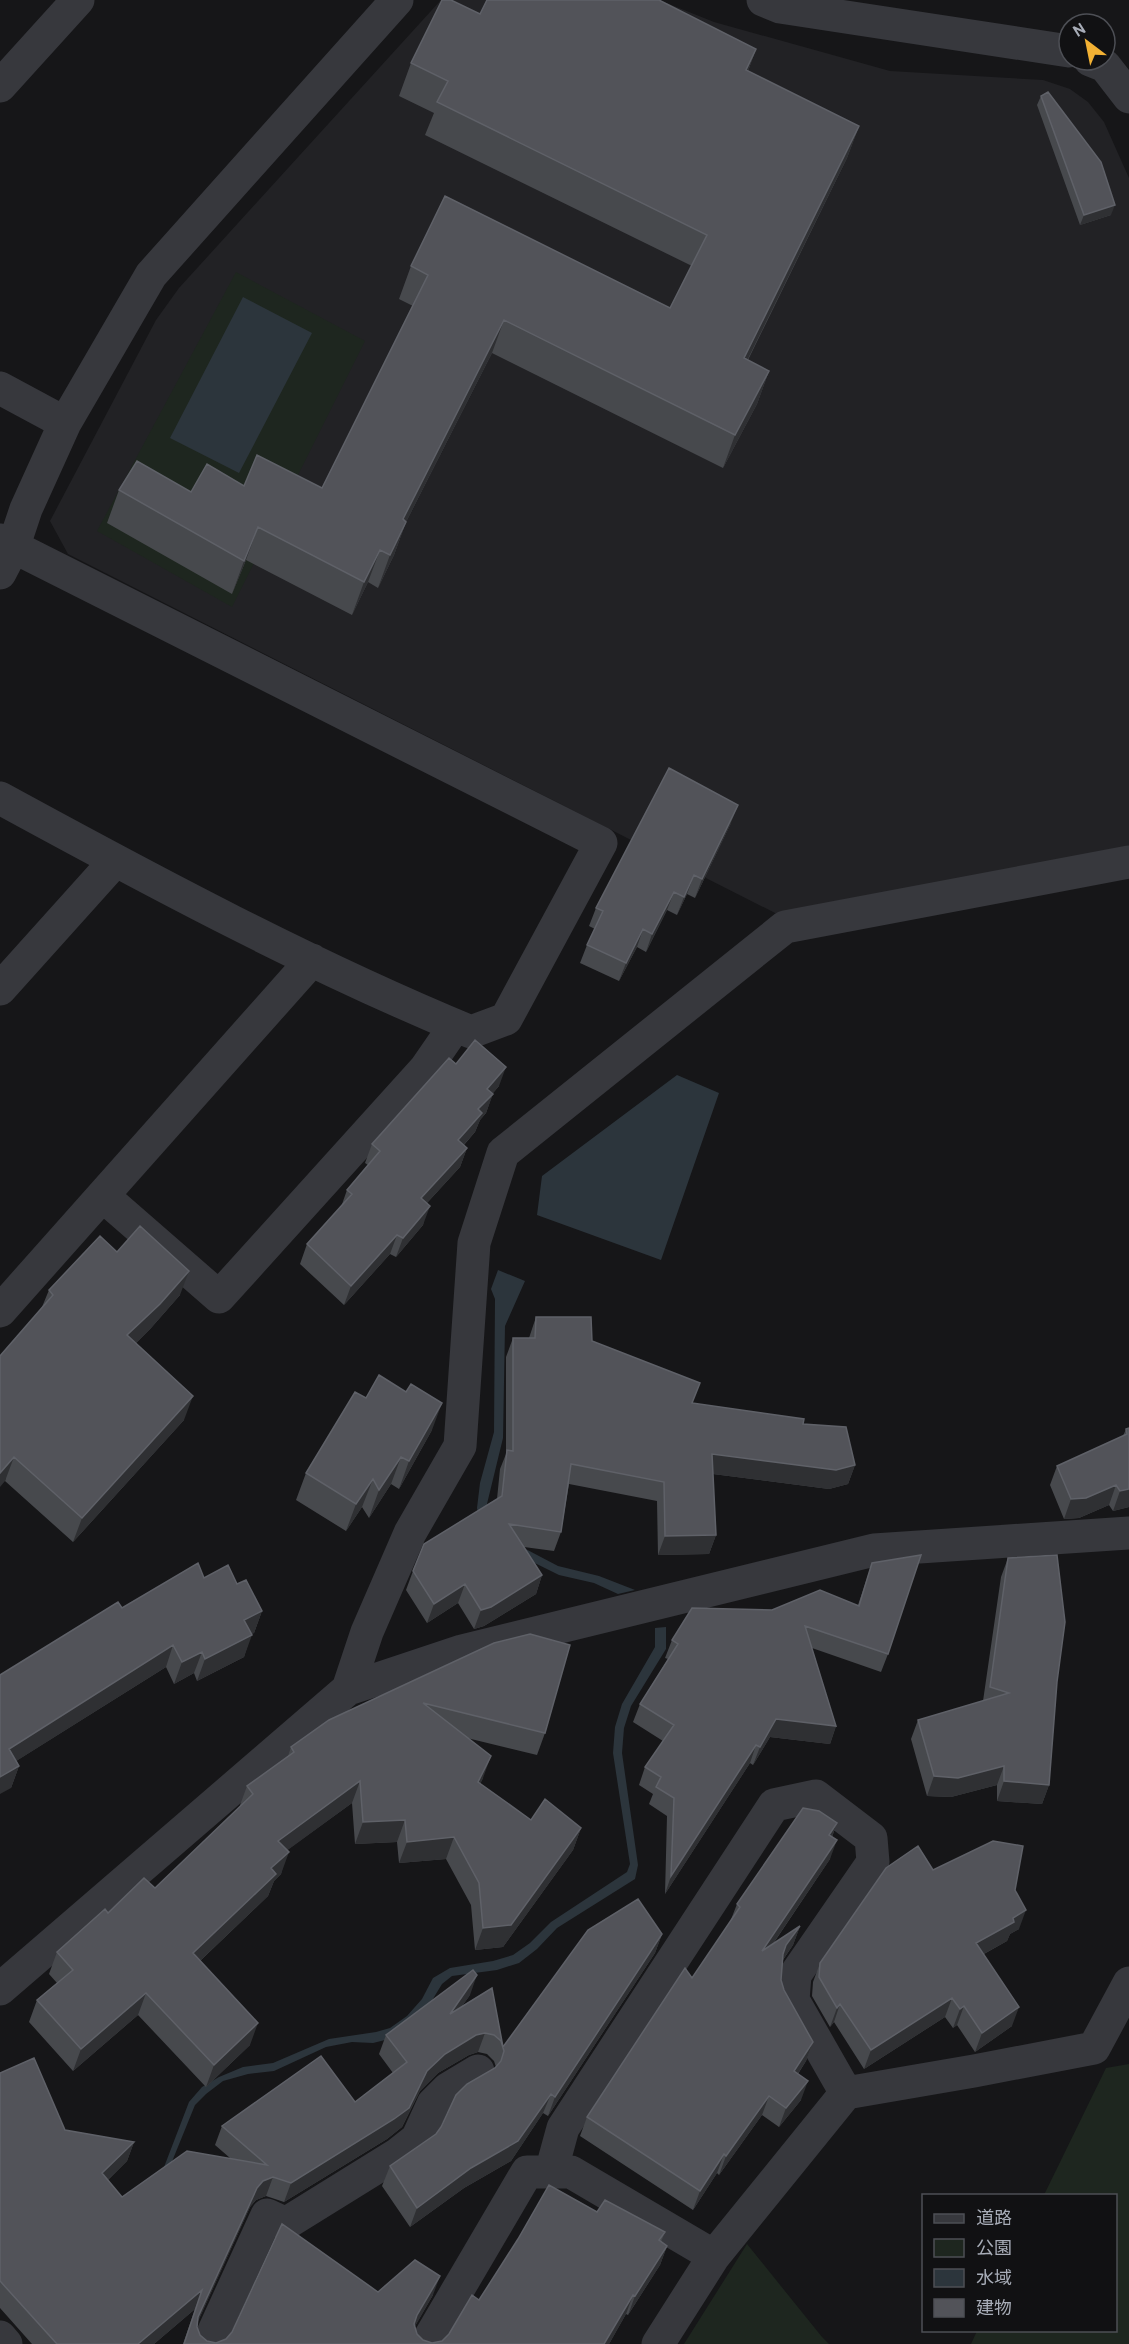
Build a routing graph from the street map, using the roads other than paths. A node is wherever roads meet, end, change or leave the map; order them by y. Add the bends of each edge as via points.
1 (78, 0) edge
2 (398, 0) edge
3 (763, 0) edge
4 (1057, 49) edge
5 (1110, 72) edge
6 (0, 86) edge
7 (1129, 97) edge
8 (0, 387) edge
9 (65, 423) junction
10 (4, 554) edge
11 (0, 798) edge
12 (115, 861) junction
13 (1129, 862) edge
14 (312, 960) junction
15 (0, 989) edge
16 (455, 1026) junction
17 (103, 1196) junction
18 (0, 1311) edge
19 (1129, 1533) edge
20 (348, 1689) junction
21 (1129, 1983) edge
22 (0, 1989) edge
23 (478, 2071) dead end
24 (846, 2092) junction
25 (551, 2172) junction
26 (714, 2256) junction
27 (0, 2337) edge
28 (6, 2344) edge
29 (208, 2344) edge
30 (426, 2344) edge
31 (658, 2344) edge

1 - 6 street
2 - 9 street via 151,275
3 - 4 street via 780,7
5 - 7 street
8 - 9 street
9 - 10 street
10 - 16 street via 601,843 506,1019 471,1032
11 - 12 street
12 - 14 street
12 - 15 street
13 - 20 street via 785,927 502,1153 474,1243 460,1446 410,1533 367,1632
14 - 16 street
14 - 17 street
16 - 17 street via 426,1068 219,1297
17 - 18 street
19 - 20 street via 874,1550 462,1651
20 - 22 street
21 - 24 street via 1094,2048
23 - 29 street via 448,2089 433,2104 417,2139 398,2154 290,2221 267,2215
24 - 25 street via 793,2000 795,1975 873,1862 871,1838 816,1796 774,1805 563,2128
24 - 26 street
25 - 26 street via 571,2172
25 - 30 street via 527,2172
26 - 31 street
27 - 28 street

